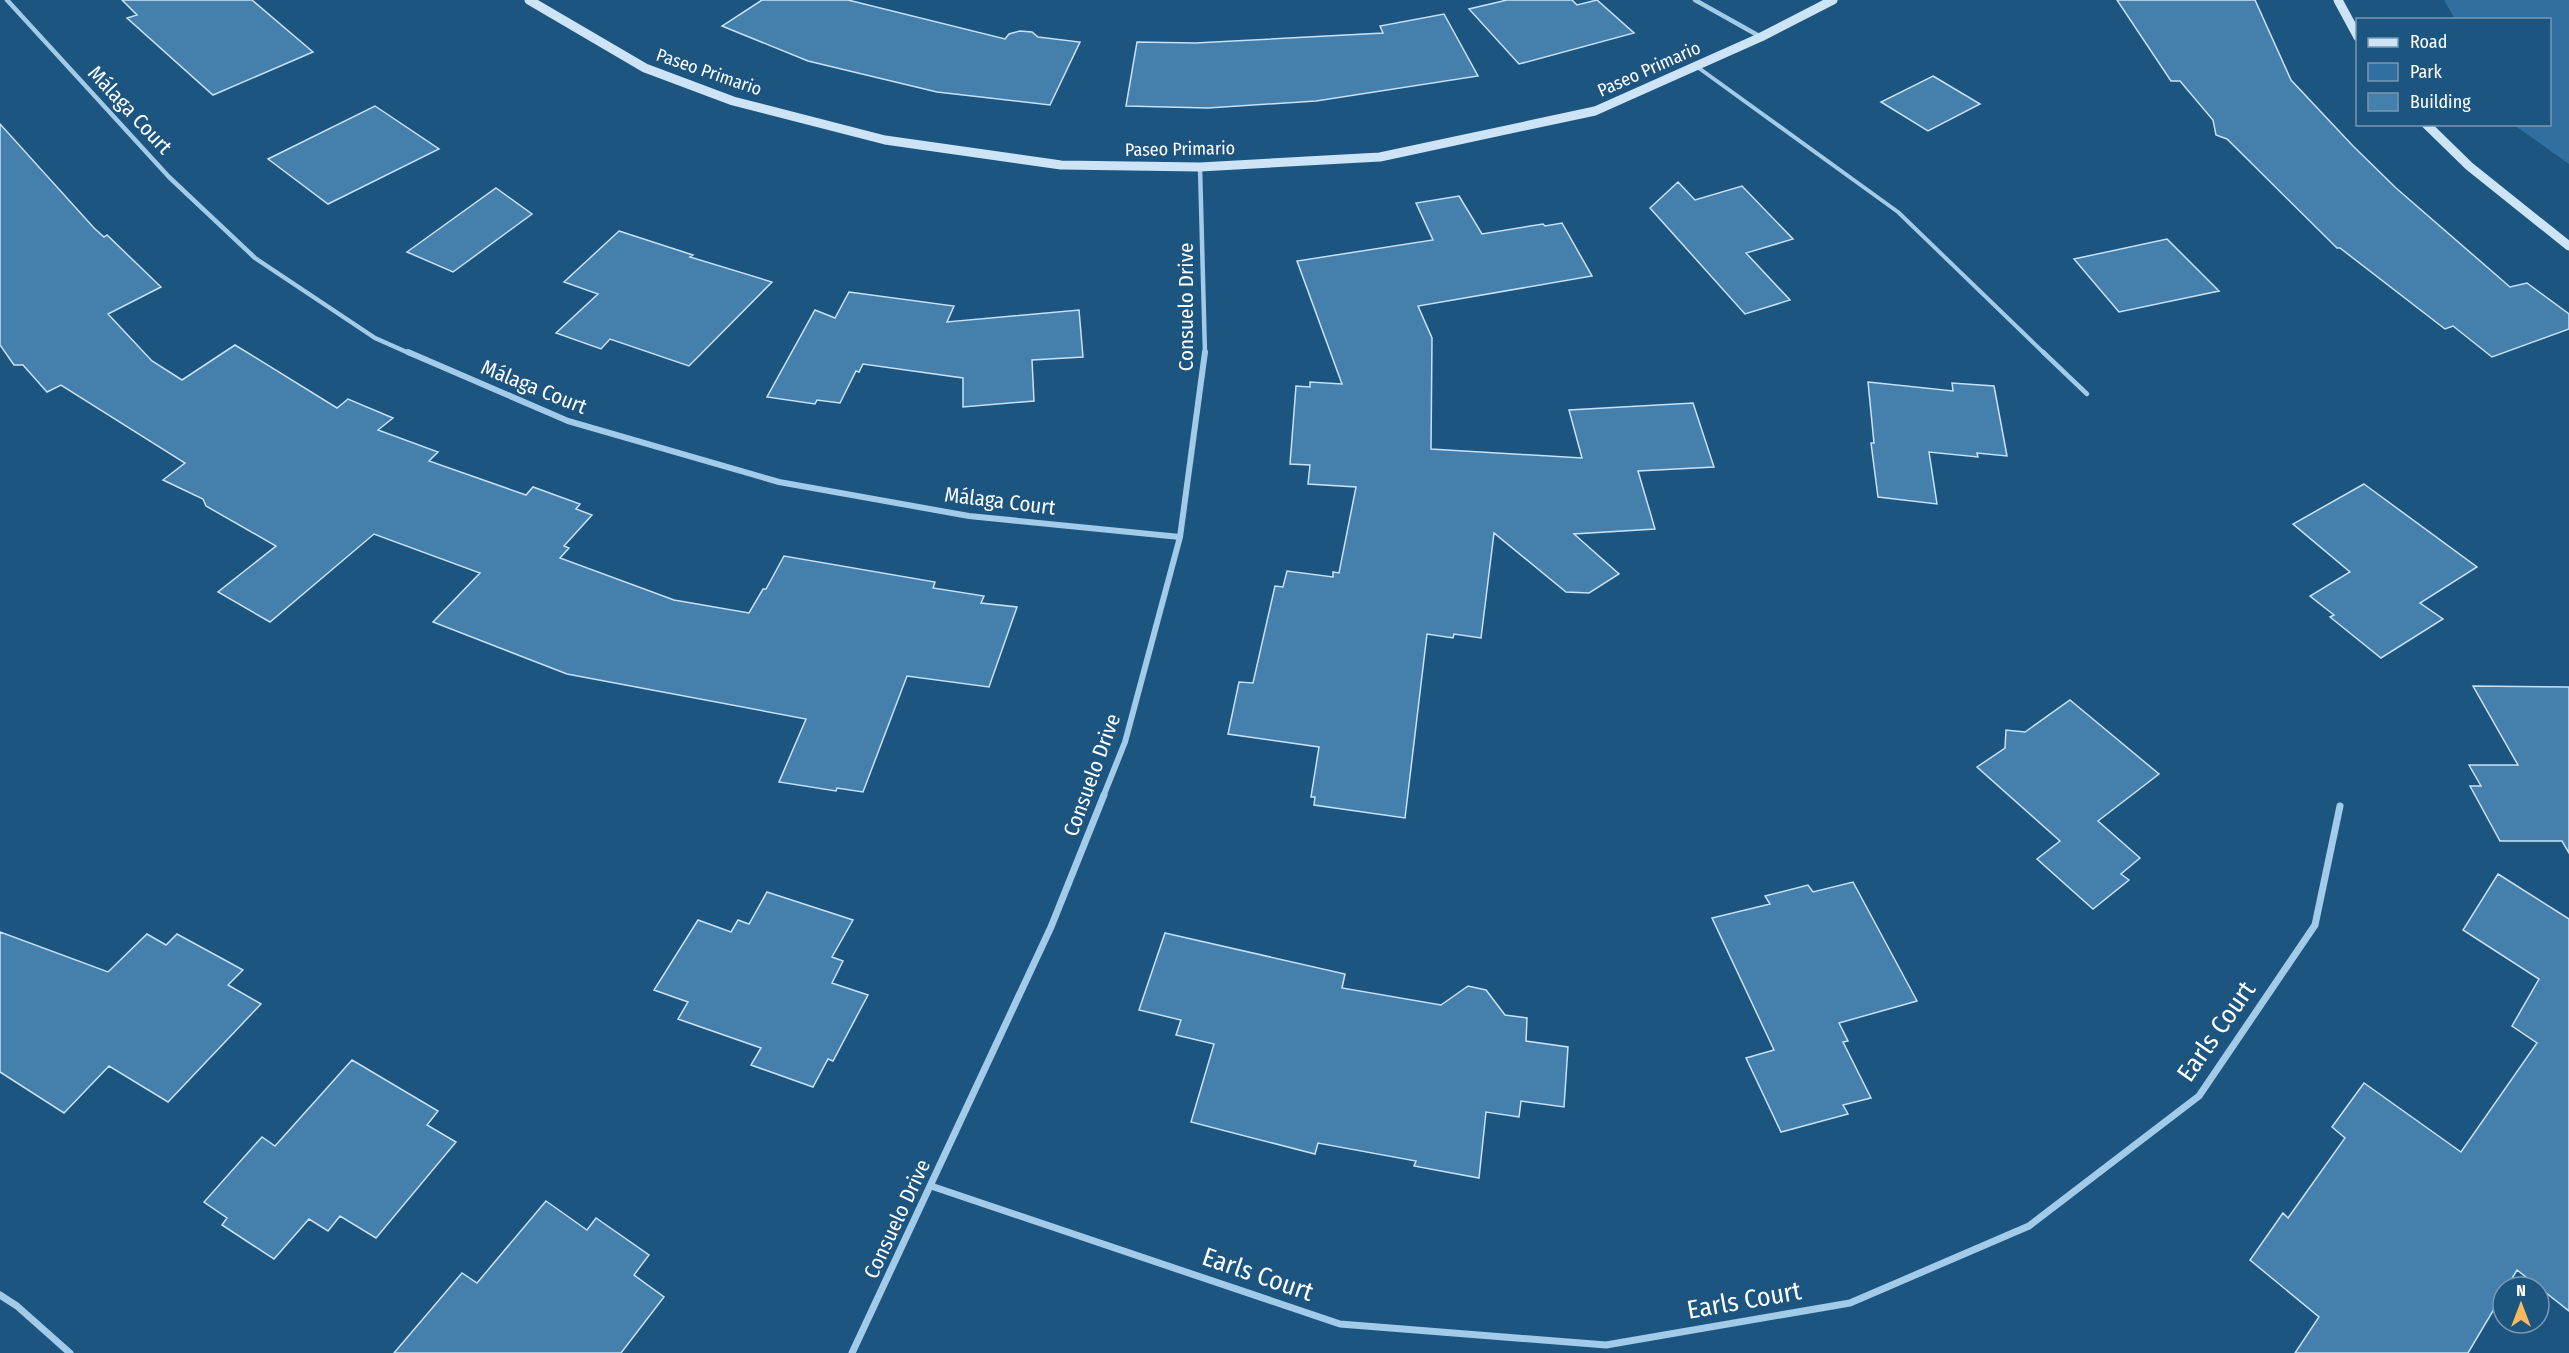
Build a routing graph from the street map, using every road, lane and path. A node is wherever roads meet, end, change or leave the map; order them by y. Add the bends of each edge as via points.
1 (7, 0) edge
2 (529, 0) edge
3 (1695, 0) edge
4 (1833, 0) edge
5 (2338, 0) edge
6 (2356, 33) edge
7 (1761, 37) junction
8 (1696, 66) junction
9 (2428, 126) edge
10 (1200, 167) junction
11 (2569, 246) edge
12 (2087, 394) dead end
13 (1180, 537) junction
14 (2340, 806) dead end
15 (931, 1186) junction
16 (0, 1295) edge
17 (70, 1353) edge
18 (852, 1353) edge

1 - 13 street, Málaga Court via 170,177 255,258 375,338 568,421 779,483 969,516
2 - 10 street, Paseo Primario via 645,68 733,101 885,140 1061,165
3 - 7 street
4 - 7 street, Paseo Primario
5 - 6 street
7 - 8 street, Paseo Primario
8 - 10 street, Paseo Primario via 1595,111 1380,157
8 - 12 lane via 1898,212
9 - 11 street via 2469,166
10 - 13 street, Consuelo Drive via 1206,347
13 - 15 street, Consuelo Drive via 1125,742 1051,927
14 - 15 street, Earls Court via 2315,925 2199,1096 2029,1226 1850,1303 1606,1345 1340,1324
15 - 18 street, Consuelo Drive
16 - 17 street

